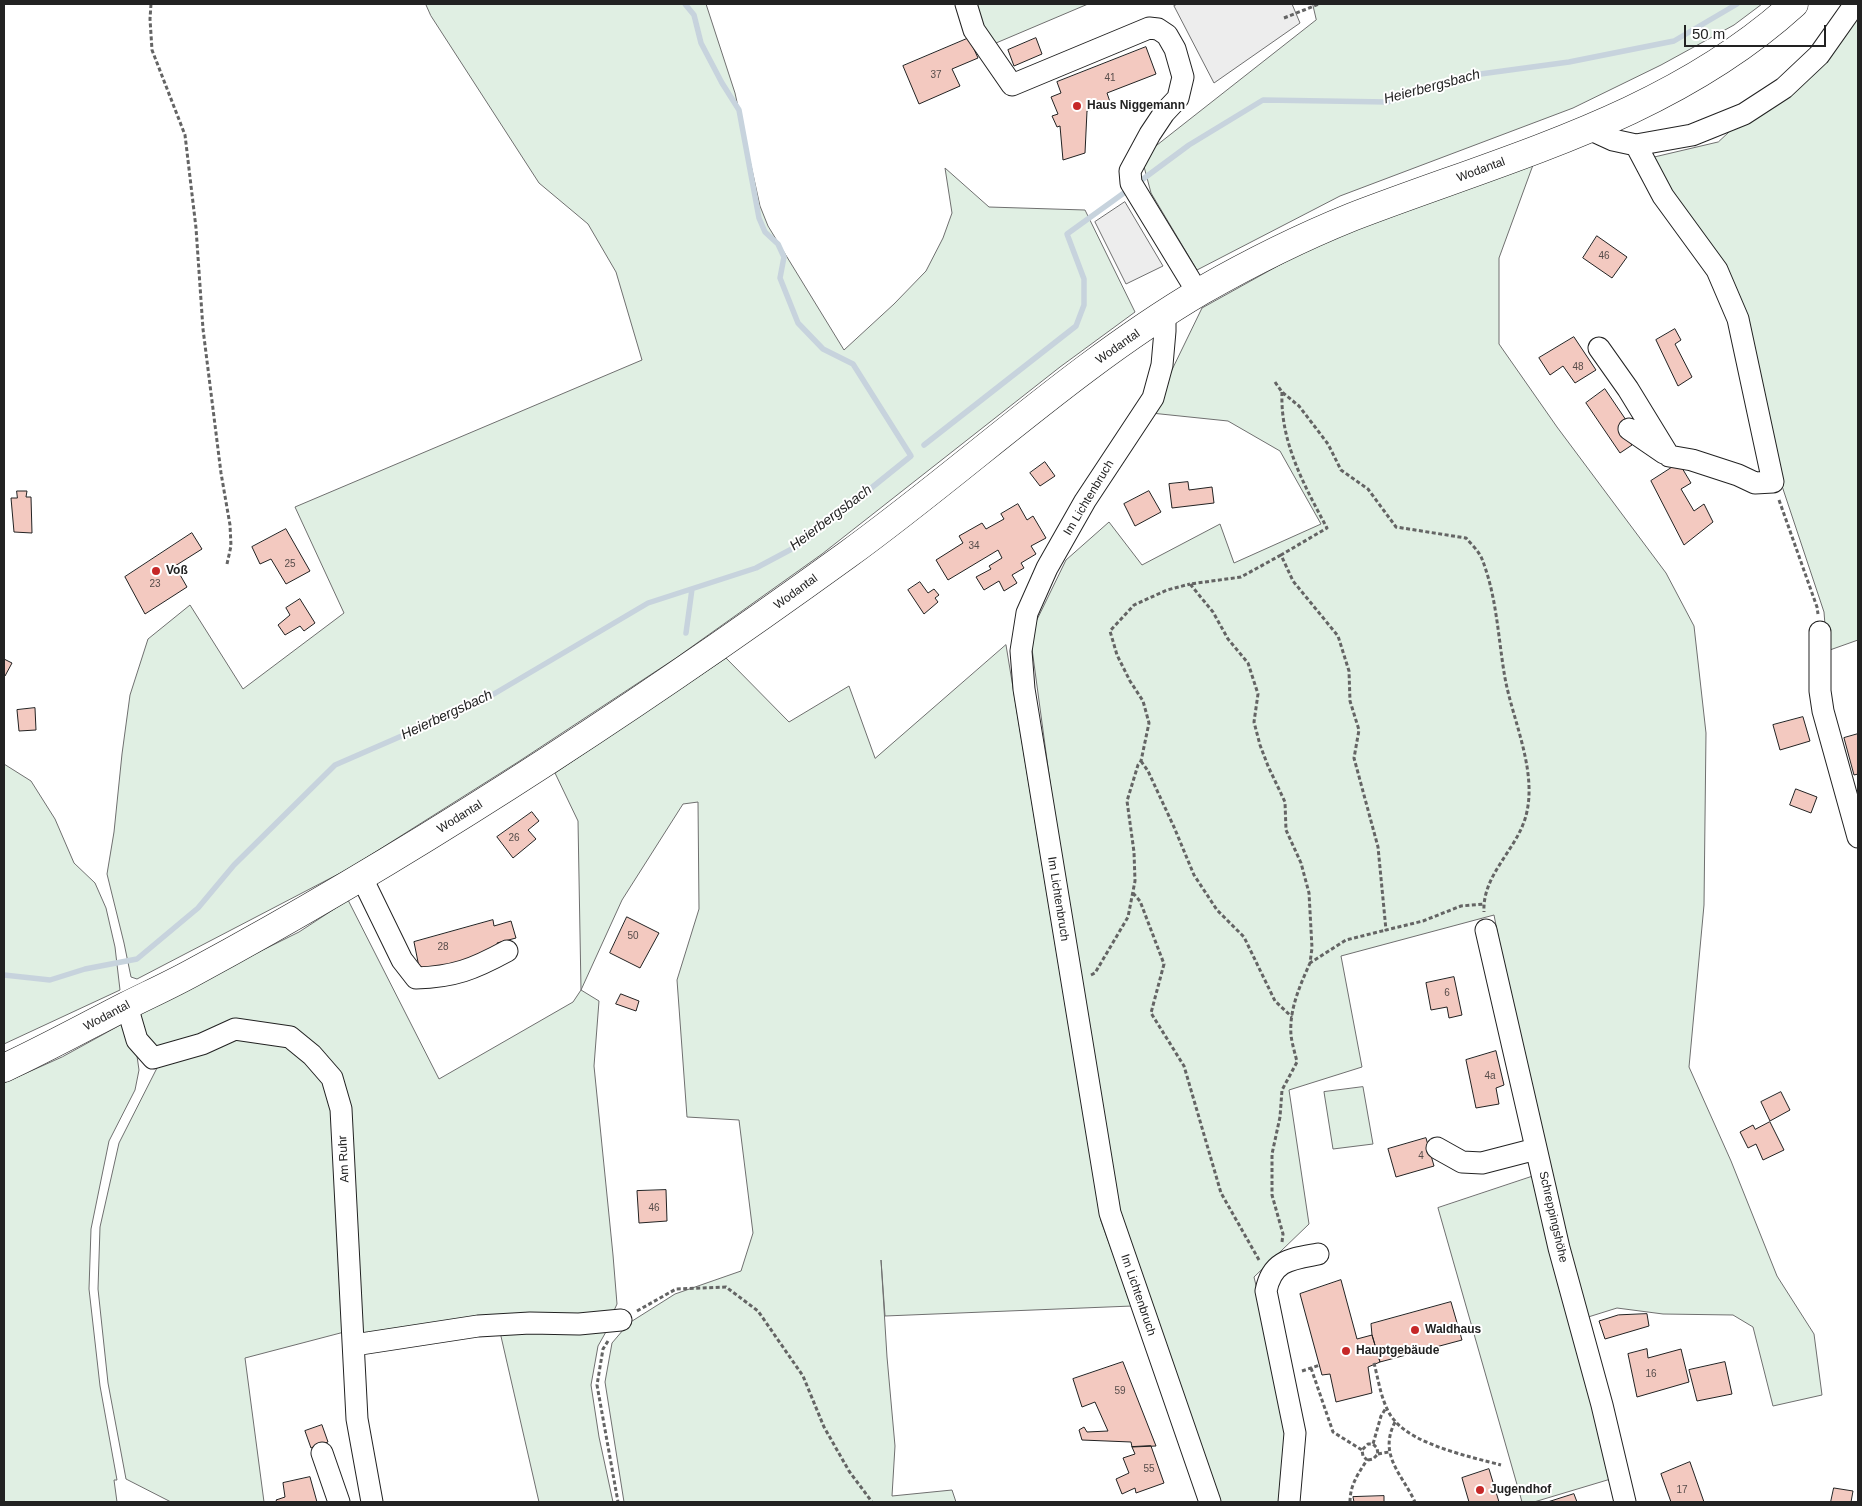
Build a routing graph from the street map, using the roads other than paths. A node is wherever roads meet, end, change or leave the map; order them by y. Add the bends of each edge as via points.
1 (966, 4) edge
2 (1794, 4) edge
3 (1855, 4) edge
4 (1589, 130) junction
5 (1636, 145) junction
6 (1198, 293) junction
7 (1164, 314) junction
8 (1599, 348) dead end
9 (1629, 429) dead end
10 (1669, 456) junction
11 (1820, 632) road end
12 (1858, 837) edge
13 (362, 878) junction
14 (1486, 930) road end
15 (507, 951) dead end
16 (127, 1006) junction
17 (4, 1068) edge
18 (1437, 1148) dead end
19 (1536, 1149) junction
20 (1318, 1254) dead end
21 (621, 1320) road end
22 (354, 1345) junction
23 (322, 1453) dead end
24 (339, 1502) edge
25 (372, 1502) edge
26 (1210, 1502) edge
27 (1289, 1502) edge
28 (1625, 1502) edge

1 - 6 street via 974,30 1012,84 1149,28 1166,34 1175,48 1183,77 1178,98 1150,134 1130,171 1131,184
2 - 4 main road, Wodantal via 1714,65 1635,109
3 - 5 street via 1819,55 1784,88 1760,104 1692,136
4 - 5 street
4 - 6 main road, Wodantal via 1348,219 1261,257
5 - 10 street via 1663,196 1717,270 1738,319 1773,482 1754,483 1692,460
6 - 7 main road, Wodantal
7 - 13 main road, Wodantal via 1063,386 856,549 744,630 534,771
7 - 26 street, Im Lichtenbruch via 1162,365 1153,398 1085,501 1047,568 1027,613 1021,651 1110,1213
8 - 10 street
9 - 10 street
11 - 12 street via 1823,711
13 - 15 street via 402,960 416,978 438,978 477,968
13 - 16 main road, Wodantal
14 - 19 street, Schreppingshöhe
16 - 17 main road, Wodantal
16 - 22 street, Am Ruhr via 137,1040 153,1058 202,1044 235,1029 290,1037 332,1078 341,1109
18 - 19 street via 1462,1162 1482,1163
19 - 28 street, Schreppingshöhe
20 - 27 street via 1280,1264 1268,1279 1266,1291 1296,1433
21 - 22 street via 478,1326
22 - 25 street, Am Ruhr via 357,1419
23 - 24 street

